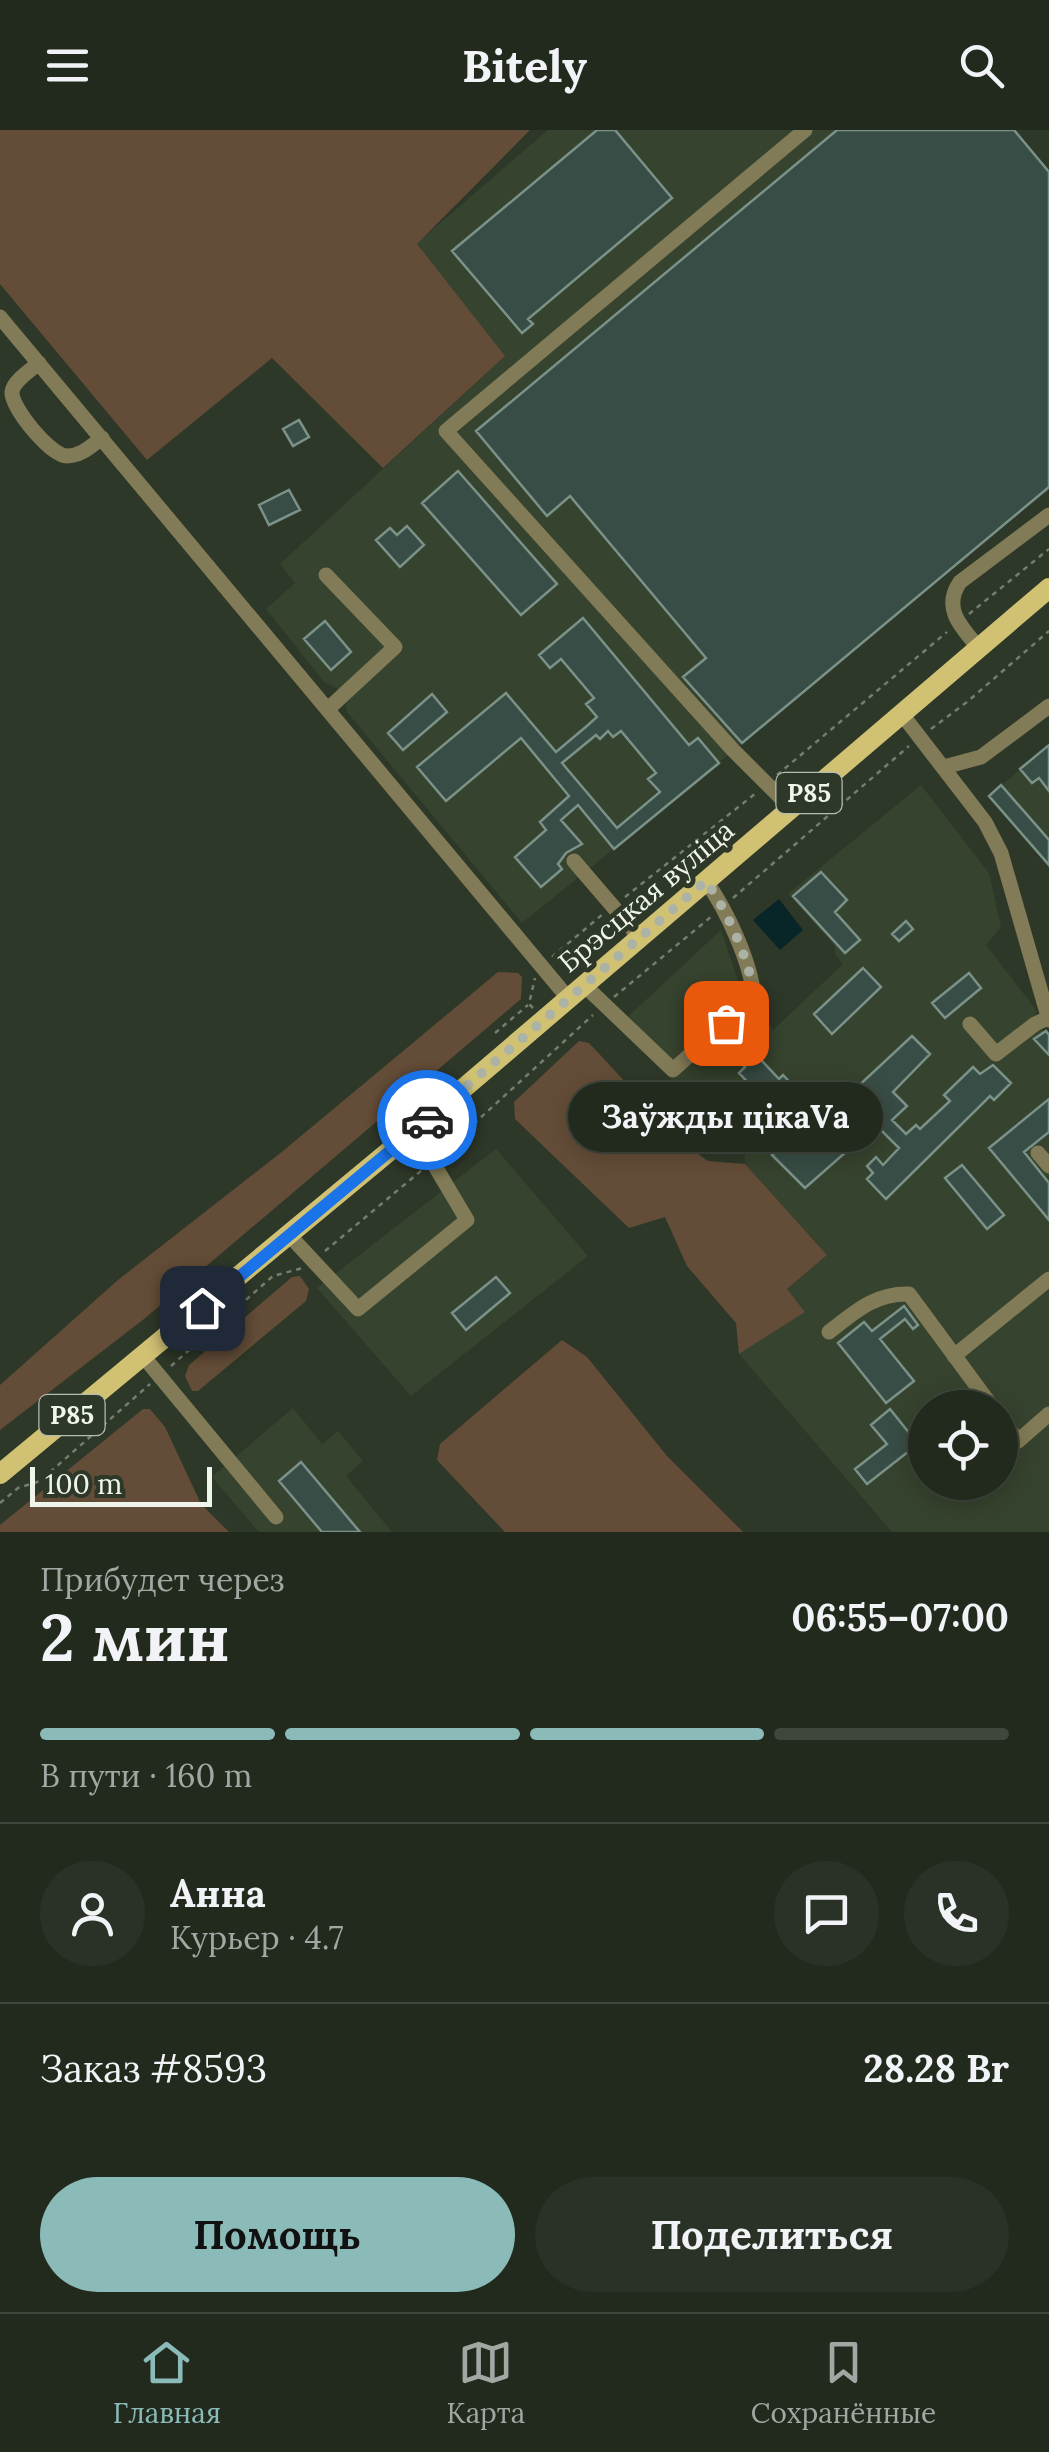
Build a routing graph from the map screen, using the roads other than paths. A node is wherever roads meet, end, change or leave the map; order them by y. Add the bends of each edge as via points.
1 (805, 130) edge
2 (0, 317) edge
3 (39, 363) junction
4 (102, 438) junction
5 (1049, 516) edge
6 (326, 575) dead end
7 (1049, 588) edge
8 (978, 647) junction
9 (1049, 706) edge
10 (328, 709) junction
11 (902, 712) junction
12 (944, 767) junction
13 (791, 808) junction
14 (574, 861) dead end
15 (706, 881) junction
16 (640, 938) junction
17 (576, 991) junction
18 (1048, 1019) edge
19 (970, 1024) dead end
20 (410, 1134) junction
21 (290, 1236) junction
22 (1049, 1279) edge
23 (829, 1332) dead end
24 (143, 1356) junction
25 (954, 1356) junction
26 (980, 1390) edge
27 (1049, 1414) edge
28 (1018, 1440) edge
29 (0, 1474) edge
30 (276, 1517) dead end

1 - 13 street via 446,431
2 - 3 street
3 - 4 street
3 - 4 street via 12,393 42,440 66,456
4 - 10 street
5 - 8 street via 952,594 958,623
6 - 10 street via 396,647
7 - 8 main road, Брэсцкая вуліца / Р85
8 - 11 main road, Брэсцкая вуліца / Р85
9 - 12 street via 981,757
10 - 17 street
11 - 12 street
11 - 13 main road, Брэсцкая вуліца / Р85
12 - 18 street via 1001,852
13 - 15 main road, Брэсцкая вуліца / Р85
14 - 16 street
15 - 16 main road, Брэсцкая вуліца / Р85
15 - 17 street via 723,907 754,998 673,1070 603,1006
16 - 17 main road, Брэсцкая вуліца / Р85
17 - 20 main road, Брэсцкая вуліца / Р85
18 - 19 street via 996,1054
20 - 21 main road, Брэсцкая вуліца / Р85
20 - 21 street via 466,1220 358,1309
21 - 24 main road, Брэсцкая вуліца / Р85
22 - 25 street
23 - 25 street via 882,1296 910,1294
24 - 29 main road, Брэсцкая вуліца / Р85
24 - 30 street
25 - 26 street
27 - 28 street

